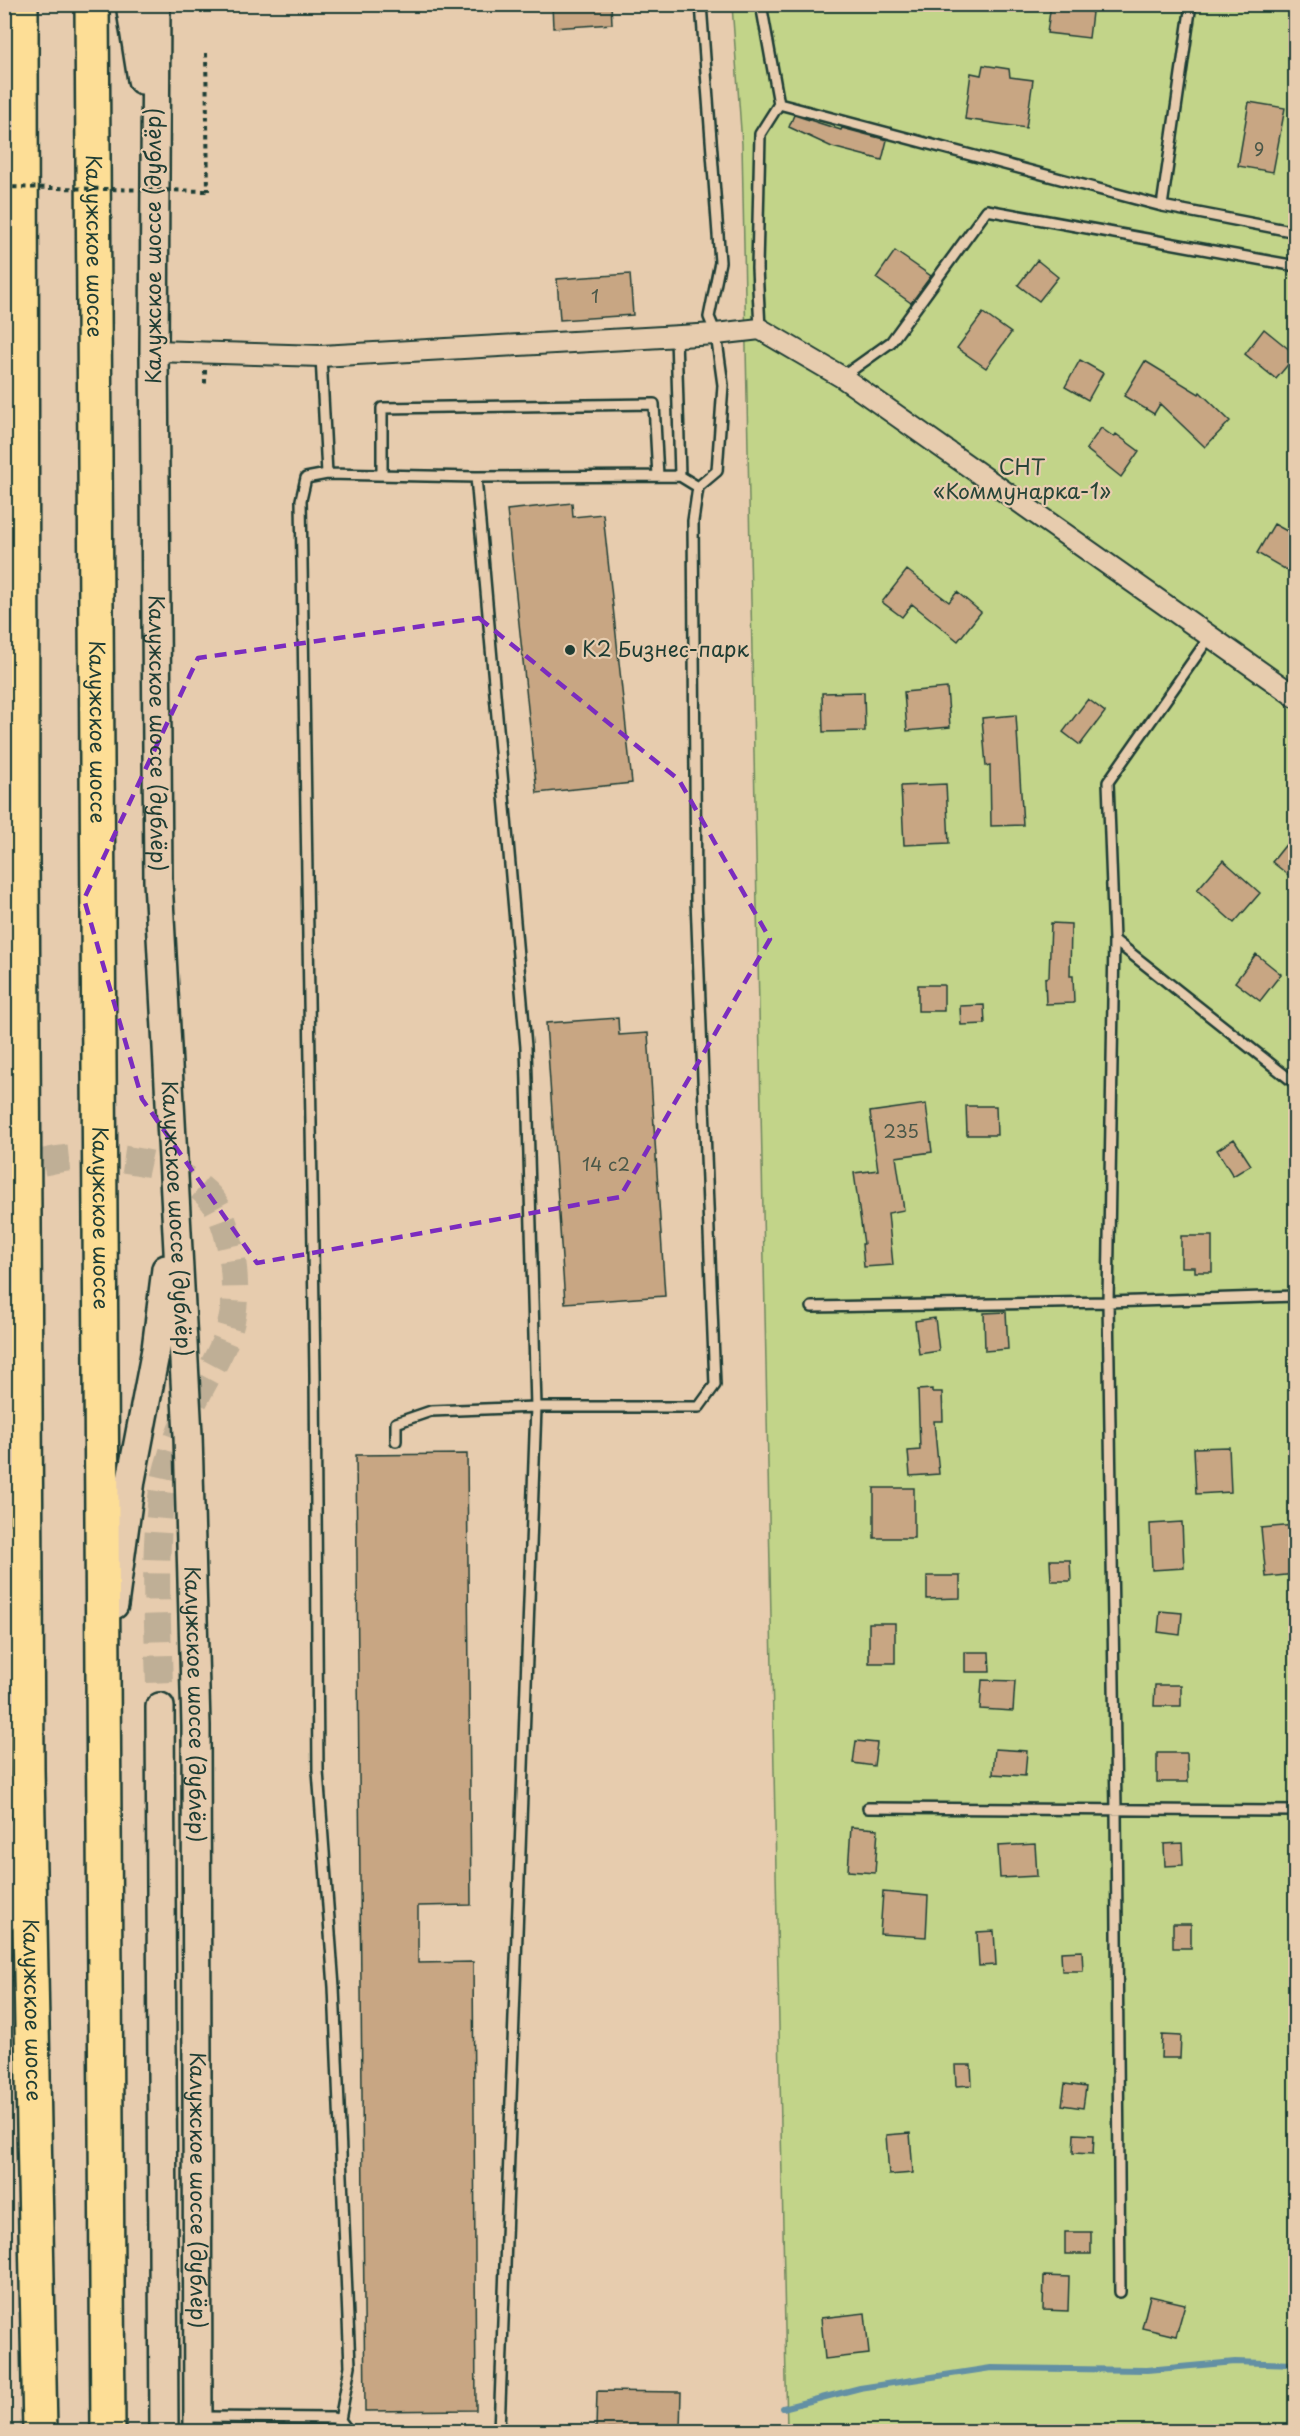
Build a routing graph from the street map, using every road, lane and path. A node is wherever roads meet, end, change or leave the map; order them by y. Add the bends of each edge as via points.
1 (21, 4) edge
2 (92, 4) edge
3 (130, 4) edge
4 (156, 4) edge
5 (701, 4) edge
6 (761, 4) edge
7 (1191, 4) edge
8 (206, 53) dead end
9 (779, 104) junction
10 (153, 153) junction
11 (4, 187) edge
12 (1162, 206) junction
13 (1296, 232) edge
14 (1296, 266) edge
15 (760, 329) junction
16 (716, 334) junction
17 (676, 336) junction
18 (154, 351) junction
19 (321, 356) junction
20 (843, 377) junction
21 (327, 474) junction
22 (382, 475) junction
23 (658, 476) junction
24 (680, 476) junction
25 (476, 477) junction
26 (698, 487) junction
27 (1211, 635) junction
28 (4, 695) edge
29 (1296, 697) edge
30 (22, 858) junction
31 (1114, 940) junction
32 (1296, 1084) edge
33 (174, 1203) junction
34 (1296, 1296) edge
35 (1108, 1302) junction
36 (812, 1307) dead end
37 (536, 1407) junction
38 (396, 1441) dead end
39 (103, 1690) junction
40 (160, 1707) tunnel mouth
41 (27, 1770) junction
42 (868, 1808) dead end
43 (1116, 1809) junction
44 (1296, 1811) edge
45 (4, 1918) edge
46 (1120, 2292) dead end
47 (340, 2420) junction
48 (198, 2424) edge
49 (40, 2432) edge
50 (108, 2432) edge
51 (164, 2432) edge
52 (349, 2432) edge
53 (499, 2432) edge

1 - 30 highway, Калужское шоссе
2 - 39 highway, Калужское шоссе
3 - 10 main road
4 - 10 main road, Калужское шоссе (дублёр)
5 - 16 lane via 720,262 709,317
6 - 9 lane
7 - 12 lane
8 - 11 path, bridge via 208,191
9 - 12 lane
9 - 15 lane via 760,134 756,268
10 - 18 main road, Калужское шоссе (дублёр)
12 - 13 lane
14 - 20 lane via 987,210 891,342
15 - 16 street
15 - 20 street
16 - 17 street
16 - 26 lane via 723,385 717,471
17 - 19 street
17 - 24 lane
18 - 19 street
18 - 33 main road, Калужское шоссе (дублёр) via 158,881
19 - 21 lane
20 - 27 street
21 - 22 lane
21 - 47 lane via 306,478 301,500 318,1771 334,1987 350,2366
22 - 23 lane via 382,408 654,404
22 - 25 lane
23 - 24 lane
23 - 25 lane
24 - 26 lane
25 - 37 lane via 526,1047
26 - 37 lane via 693,521 696,899 715,1385 699,1407
27 - 29 street
27 - 31 lane via 1108,782
28 - 30 main road
30 - 41 highway, Калужское шоссе
31 - 32 lane
31 - 35 lane
33 - 39 main road via 156,1349 131,1480
33 - 48 main road, Калужское шоссе (дублёр) via 188,1435 196,1726
34 - 35 lane
35 - 36 lane
35 - 43 lane
37 - 38 lane via 430,1411 396,1423
37 - 53 lane
39 - 50 highway, Калужское шоссе
40 - 51 main road
41 - 45 main road
41 - 49 highway, Калужское шоссе
42 - 43 lane
43 - 44 lane
43 - 46 lane
47 - 48 lane via 218,2415
47 - 52 lane

